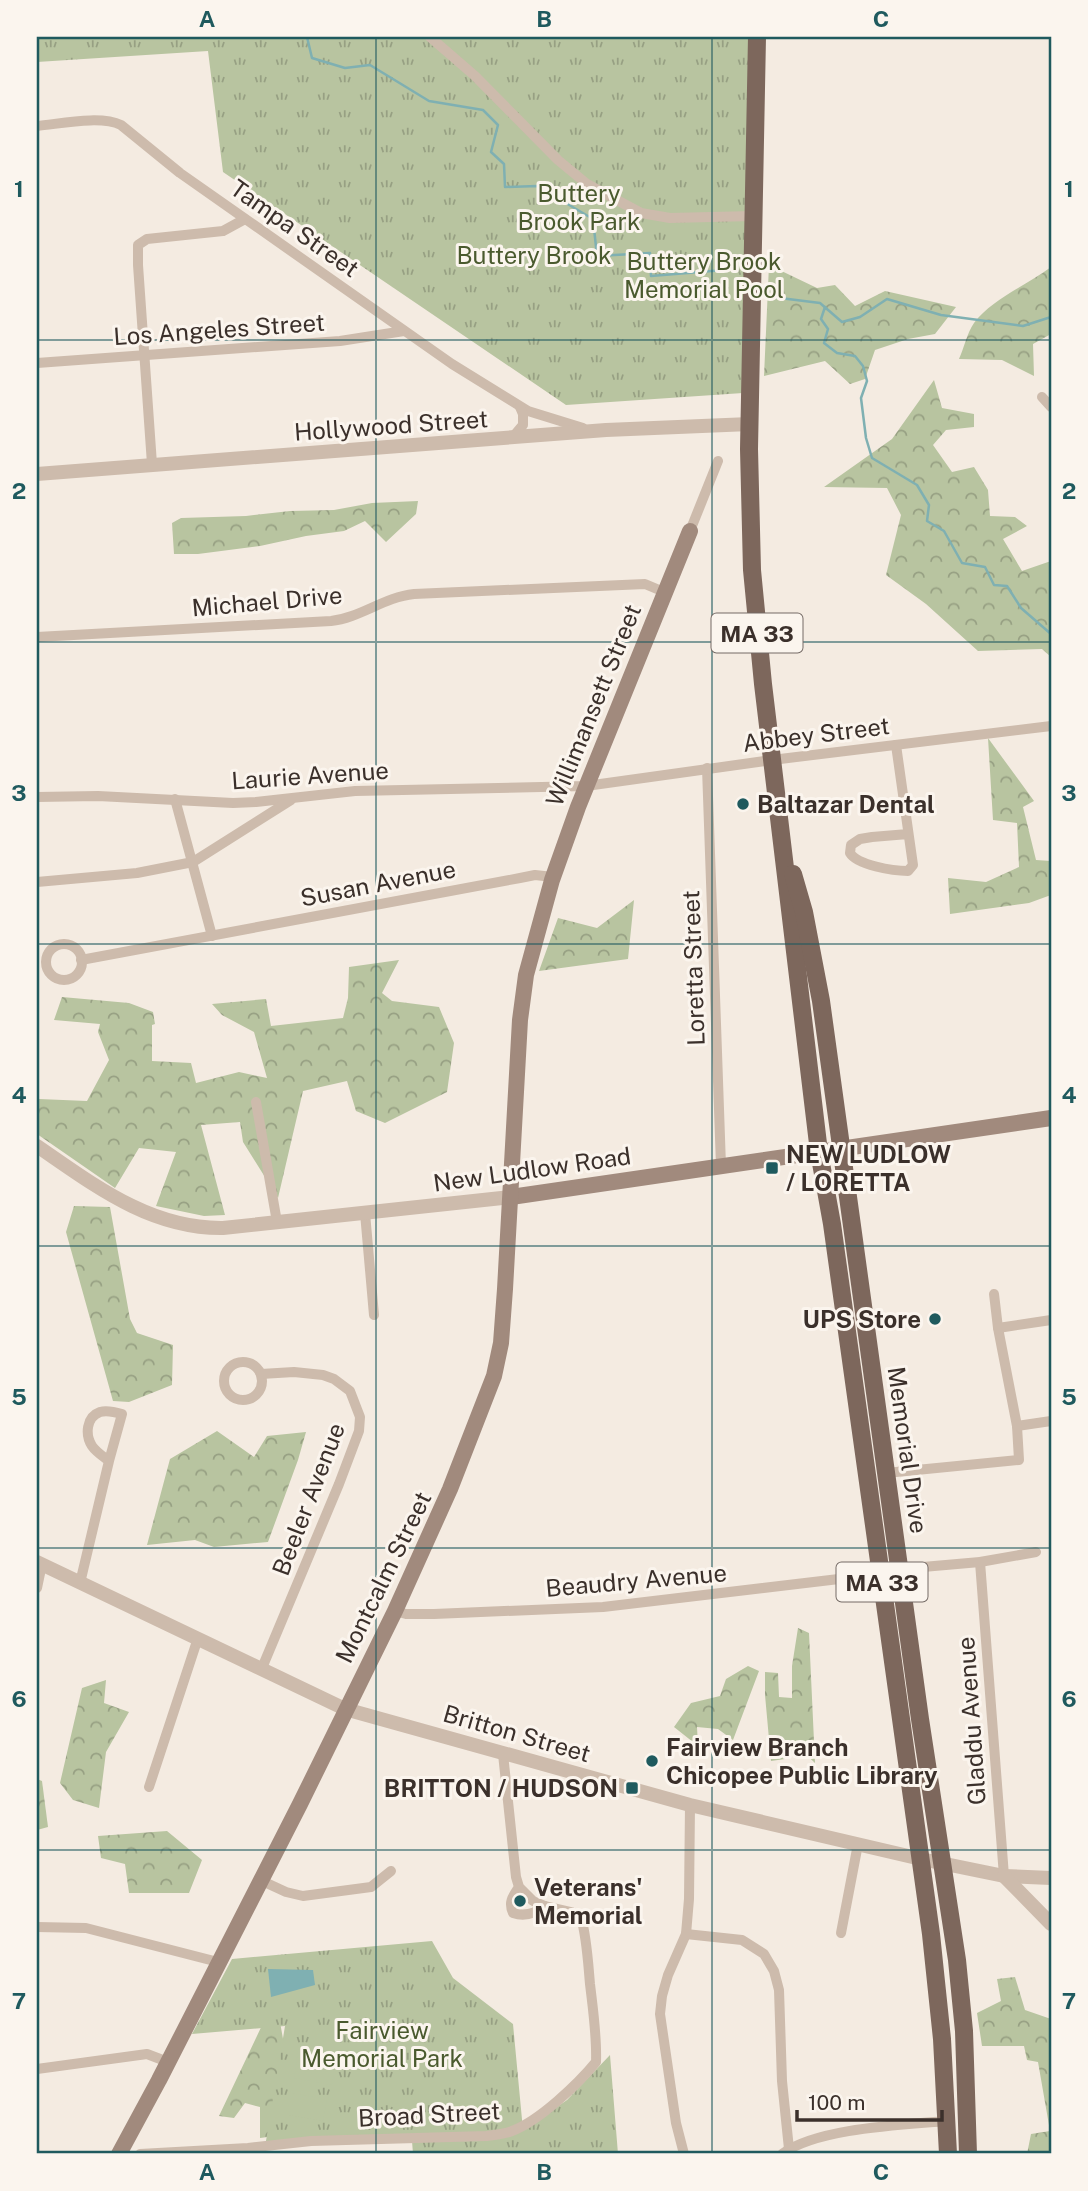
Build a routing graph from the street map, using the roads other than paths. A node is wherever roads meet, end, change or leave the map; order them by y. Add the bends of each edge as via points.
1 (430, 37) edge
2 (757, 37) edge
3 (37, 126) edge
4 (753, 216) junction
5 (245, 219) junction
6 (404, 331) junction
7 (146, 355) junction
8 (37, 363) edge
9 (1042, 397) dead end
10 (520, 407) junction
11 (1051, 407) edge
12 (750, 424) junction
13 (606, 430) junction
14 (512, 438) junction
15 (719, 461) dead end
16 (152, 464) junction
17 (37, 474) edge
18 (690, 531) joint
19 (664, 592) junction
20 (37, 637) edge
21 (1051, 726) edge
22 (896, 745) junction
23 (772, 760) junction
24 (707, 768) junction
25 (586, 786) junction
26 (37, 797) edge
27 (296, 797) junction
28 (175, 799) junction
29 (908, 834) junction
30 (781, 841) junction
31 (193, 862) junction
32 (553, 877) junction
33 (37, 882) edge
34 (212, 936) junction
35 (81, 960) dead end
36 (527, 972) joint
37 (256, 1102) dead end
38 (1051, 1118) edge
39 (37, 1146) edge
40 (841, 1150) junction
41 (820, 1152) junction
42 (721, 1166) junction
43 (511, 1197) junction
44 (365, 1213) junction
45 (277, 1222) junction
46 (994, 1294) dead end
47 (374, 1315) dead end
48 (1051, 1320) edge
49 (998, 1328) junction
50 (261, 1374) dead end
51 (1051, 1420) edge
52 (1017, 1426) junction
53 (109, 1461) junction
54 (886, 1473) junction
55 (1036, 1552) dead end
56 (981, 1562) junction
57 (39, 1563) edge
58 (900, 1569) junction
59 (881, 1574) junction
60 (80, 1583) junction
61 (37, 1587) edge
62 (394, 1611) junction
63 (198, 1638) junction
64 (262, 1668) junction
65 (345, 1709) junction
66 (503, 1754) junction
67 (149, 1787) dead end
68 (690, 1805) junction
69 (858, 1844) junction
70 (921, 1859) junction
71 (942, 1863) junction
72 (391, 1871) dead end
73 (1004, 1876) junction
74 (1051, 1878) edge
75 (260, 1880) junction
76 (519, 1887) junction
77 (545, 1906) junction
78 (1051, 1924) edge
79 (37, 1927) edge
80 (841, 1933) dead end
81 (686, 1934) junction
82 (218, 1962) junction
83 (168, 2062) junction
84 (37, 2069) edge
85 (947, 2121) junction
86 (785, 2152) edge
87 (119, 2154) edge
88 (140, 2154) edge
89 (684, 2154) edge
90 (948, 2154) edge
91 (968, 2154) edge

1 - 4 street via 587,184 640,213 670,218
2 - 4 main road, MA 33
3 - 5 street, Tampa Street via 118,123
4 - 12 main road, MA 33
5 - 6 street, Tampa Street
5 - 7 street via 223,231 141,242 138,265
6 - 7 street, Los Angeles Street via 340,341
6 - 10 street, Tampa Street
7 - 8 street, Los Angeles Street
7 - 16 street
9 - 11 street
10 - 13 street, Tampa Street via 570,426
10 - 14 street via 523,425
12 - 13 street, Hollywood Street
12 - 23 main road, Memorial Drive / MA 33 via 752,570
13 - 14 street, Hollywood Street
14 - 16 street, Hollywood Street
15 - 18 street, Willimansett Street
16 - 17 street, Hollywood Street
18 - 19 main road, Willimansett Street
19 - 20 street, Michael Drive via 645,584 414,594 331,621
19 - 25 main road, Willimansett Street
21 - 22 street, Abbey Street
22 - 23 street, Abbey Street
22 - 29 street
23 - 24 street, Abbey Street
23 - 30 main road, Memorial Drive / MA 33
24 - 25 street, Abbey Street
24 - 42 street, Loretta Street
25 - 27 street, Laurie Avenue via 355,791
25 - 32 main road, Willimansett Street
26 - 28 street, Laurie Avenue
27 - 28 street, Laurie Avenue via 233,803
27 - 31 street
28 - 31 street
29 - 29 street via 860,839 851,845 850,853 856,861 908,871 913,866
30 - 40 main road, Memorial Drive / MA 33 via 811,942
30 - 41 main road, Memorial Drive / MA 33
31 - 33 street via 137,873
31 - 34 street
32 - 34 street, Susan Avenue via 528,876
32 - 36 main road, Willimansett Street
34 - 35 street, Susan Avenue
36 - 43 main road, Montcalm Street via 520,1020
37 - 45 street
38 - 40 main road, New Ludlow Road
39 - 45 street, New Ludlow Road via 109,1195 163,1220 211,1228
40 - 41 main road, New Ludlow Road
40 - 54 main road, Memorial Drive / MA 33
41 - 42 main road, New Ludlow Road
41 - 59 main road, Memorial Drive / MA 33
42 - 43 main road, New Ludlow Road
43 - 44 street, New Ludlow Road
43 - 62 main road, Montcalm Street via 494,1376 450,1489
44 - 45 street, New Ludlow Road
44 - 47 street
46 - 49 street
48 - 49 street
49 - 52 street
50 - 64 street, Beeler Avenue via 293,1372 334,1379 350,1391 360,1417 339,1484
51 - 52 street
52 - 54 street via 1019,1460
53 - 53 street via 92,1446 87,1433 94,1415 109,1411 122,1414
53 - 60 street
54 - 58 main road, Memorial Drive / MA 33
55 - 56 street
56 - 58 street
56 - 73 street, Gladdu Avenue
57 - 60 street, Britton Street
57 - 61 street
58 - 71 main road, Memorial Drive / MA 33
59 - 62 street, Beaudry Avenue via 603,1607 433,1614
59 - 70 main road, Memorial Drive / MA 33
60 - 63 street, Britton Street
62 - 65 main road, Montcalm Street
63 - 64 street, Britton Street
63 - 67 street
64 - 65 street, Britton Street
65 - 66 street, Britton Street
65 - 75 main road, Montcalm Street
66 - 68 street, Britton Street
66 - 76 street
68 - 69 street, Britton Street
68 - 81 street
69 - 70 street, Britton Street
69 - 80 street
70 - 71 street, Britton Street
70 - 85 main road, Memorial Drive / MA 33 via 939,2004
71 - 73 street, Britton Street
71 - 91 main road, Memorial Drive / MA 33 via 961,1995
72 - 75 street via 371,1887 303,1896
73 - 74 street, Britton Street
73 - 78 street
75 - 82 main road, Montcalm Street
76 - 77 street
76 - 77 street via 511,1900 513,1913 530,1914
77 - 88 street, Broad Street via 581,1917 597,2046 596,2062 532,2121 512,2132 486,2136 311,2141
79 - 82 street via 86,1928
81 - 86 street via 742,1940 764,1954 774,1971 779,1990
81 - 89 street via 668,1975 660,2014
82 - 83 main road, Montcalm Street
83 - 84 street via 147,2054
83 - 87 main road, Montcalm Street
85 - 86 street via 821,2137
85 - 90 main road, Memorial Drive / MA 33

